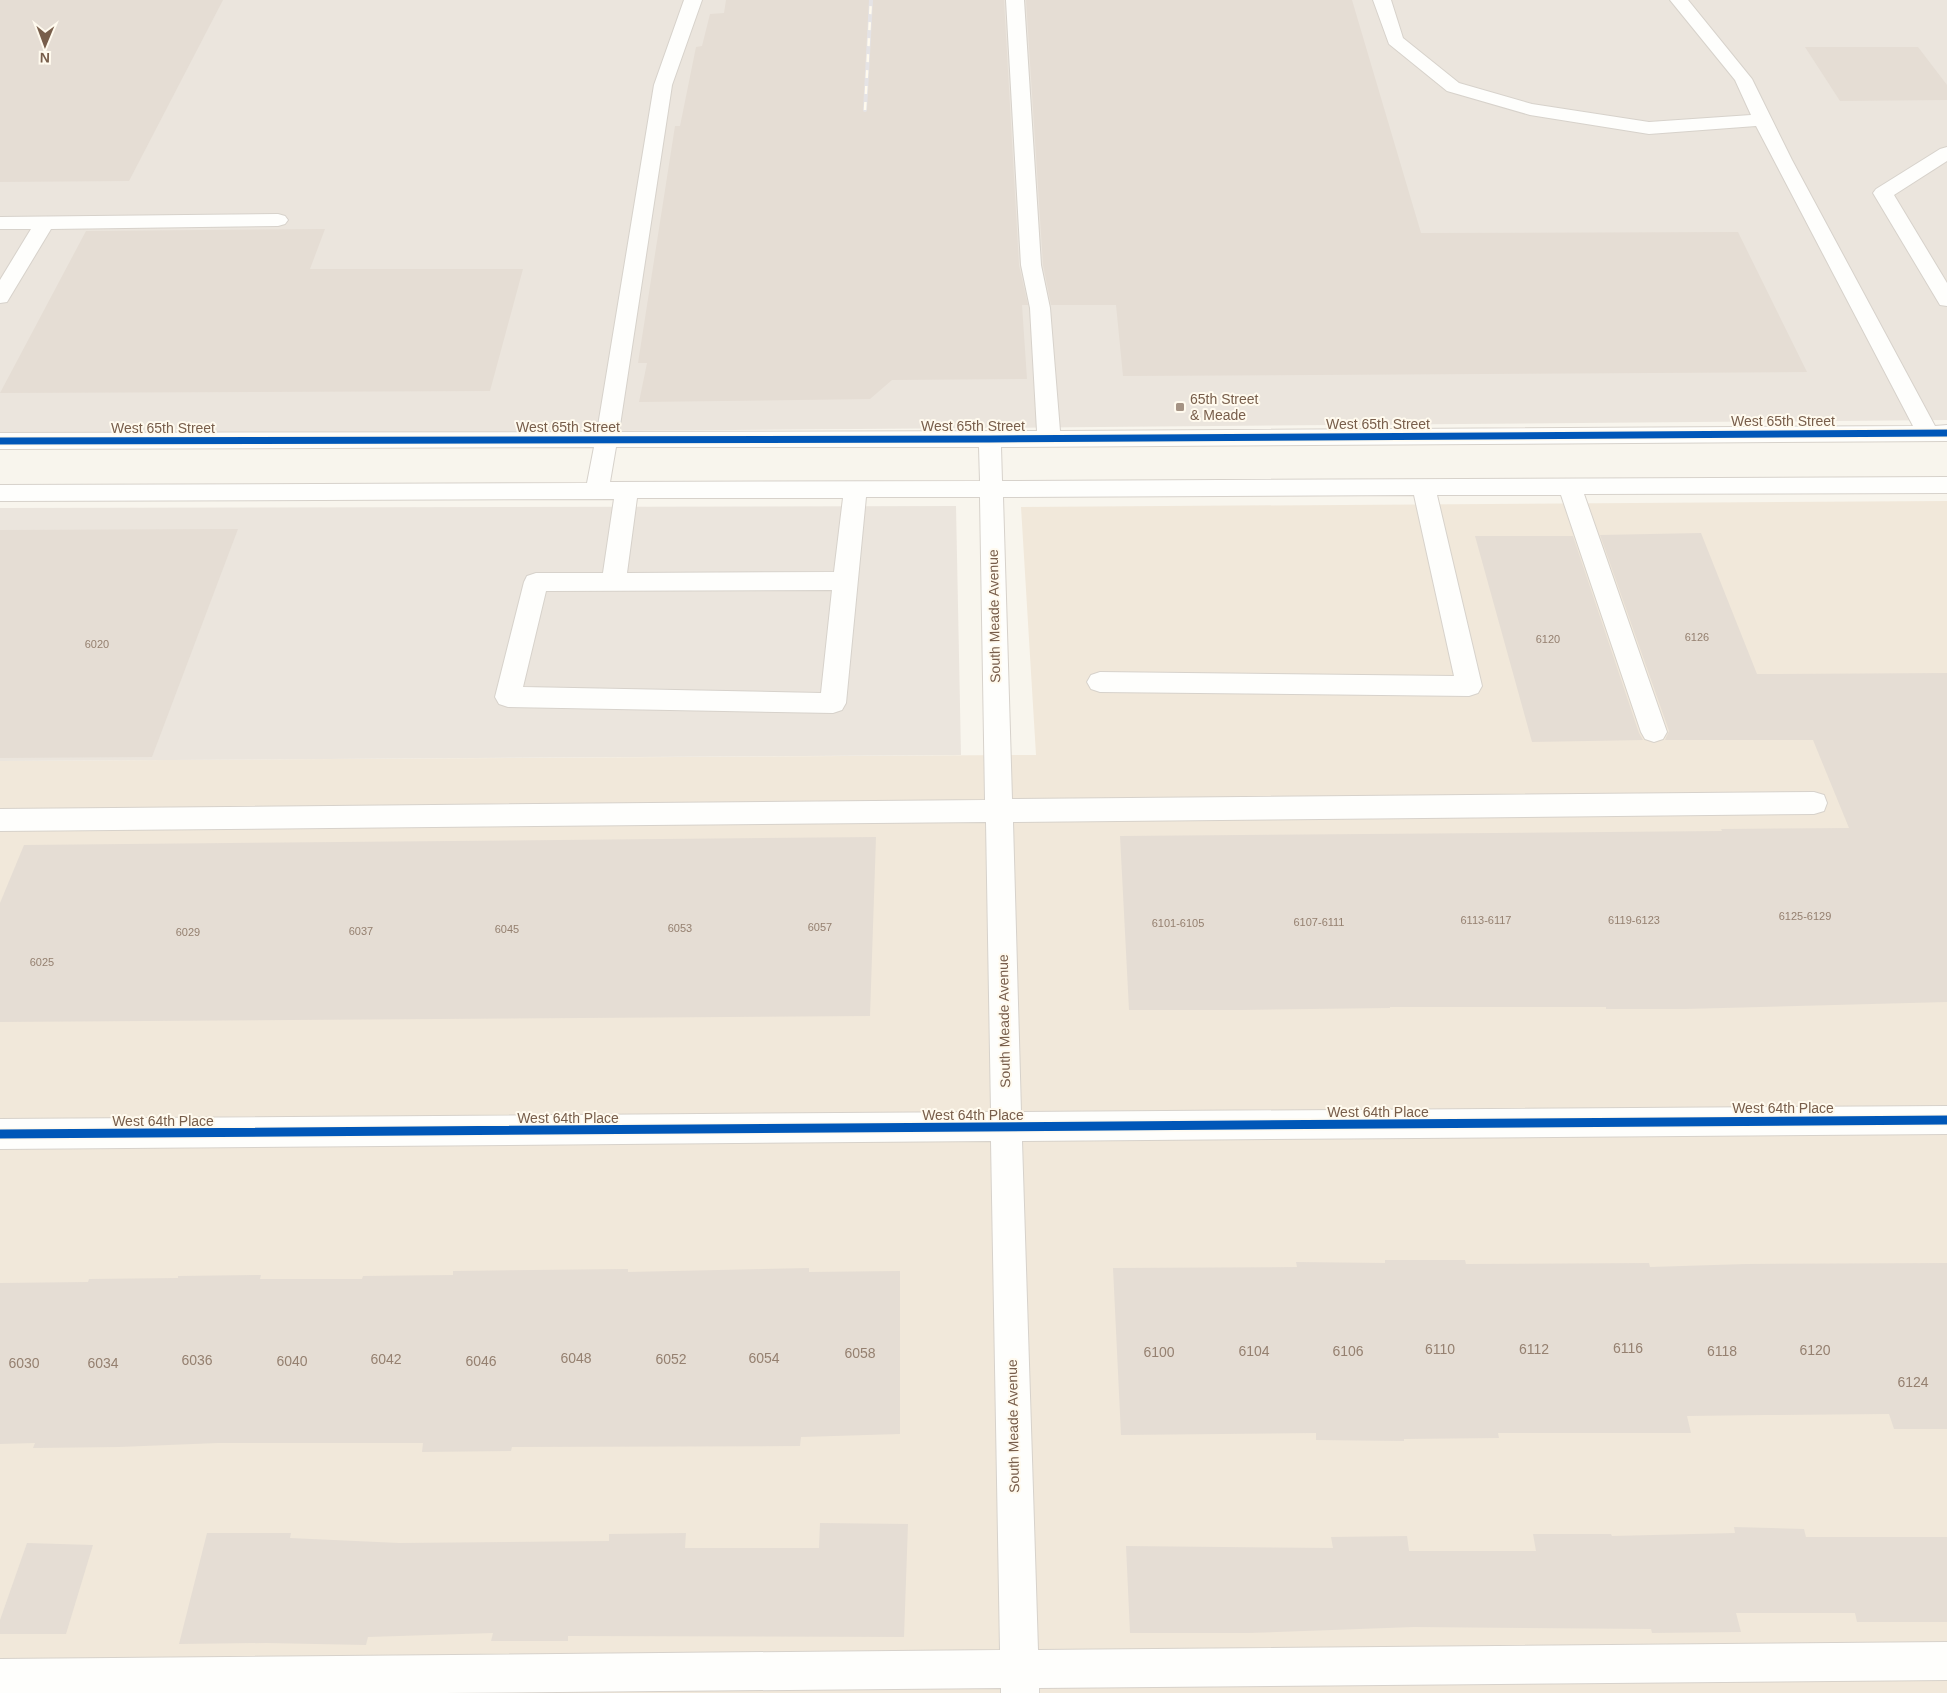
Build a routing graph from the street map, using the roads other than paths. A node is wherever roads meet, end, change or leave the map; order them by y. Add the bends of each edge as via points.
1 (693, 0) edge
2 (1015, 0) edge
3 (1382, 0) edge
4 (1679, 0) edge
5 (1763, 120) junction
6 (1947, 153) edge
7 (278, 220) dead end
8 (0, 223) edge
9 (45, 223) junction
10 (0, 297) edge
11 (1947, 300) edge
12 (1937, 433) edge
13 (1049, 438) junction
14 (990, 439) junction
15 (606, 440) junction
16 (0, 441) edge
17 (1947, 485) edge
18 (1570, 487) junction
19 (1424, 488) junction
20 (855, 489) junction
21 (991, 489) junction
22 (597, 490) junction
23 (628, 490) junction
24 (0, 493) edge
25 (846, 581) junction
26 (614, 582) junction
27 (1100, 682) dead end
28 (1654, 732) dead end
29 (1814, 803) dead end
30 (999, 809) junction
31 (0, 820) edge
32 (1947, 1120) edge
33 (1006, 1127) junction
34 (0, 1134) edge
35 (1947, 1662) edge
36 (0, 1678) edge
37 (1019, 1681) edge

1 - 15 street via 663,85
2 - 13 street via 1031,265 1040,308
3 - 5 street via 1394,40 1453,87 1530,109 1649,128
4 - 5 street via 1743,79
5 - 12 street
6 - 11 street via 1883,193
7 - 9 street
8 - 9 street
9 - 10 street
12 - 13 street, West 65th Street
13 - 14 street, West 65th Street
14 - 15 street, West 65th Street
14 - 21 street, South Meade Avenue
15 - 16 street, West 65th Street
15 - 22 street
17 - 18 street
18 - 19 street
18 - 28 street
19 - 21 street
19 - 27 street via 1469,686
20 - 21 street
20 - 23 street
20 - 25 street
21 - 30 street, South Meade Avenue
22 - 23 street
22 - 24 street
23 - 26 street
25 - 26 street
25 - 26 street via 833,703 508,697 536,582
29 - 30 street
30 - 31 street
30 - 33 street, South Meade Avenue
32 - 33 street, West 64th Place
33 - 34 street, West 64th Place
33 - 37 street, South Meade Avenue
35 - 37 street
36 - 37 street

